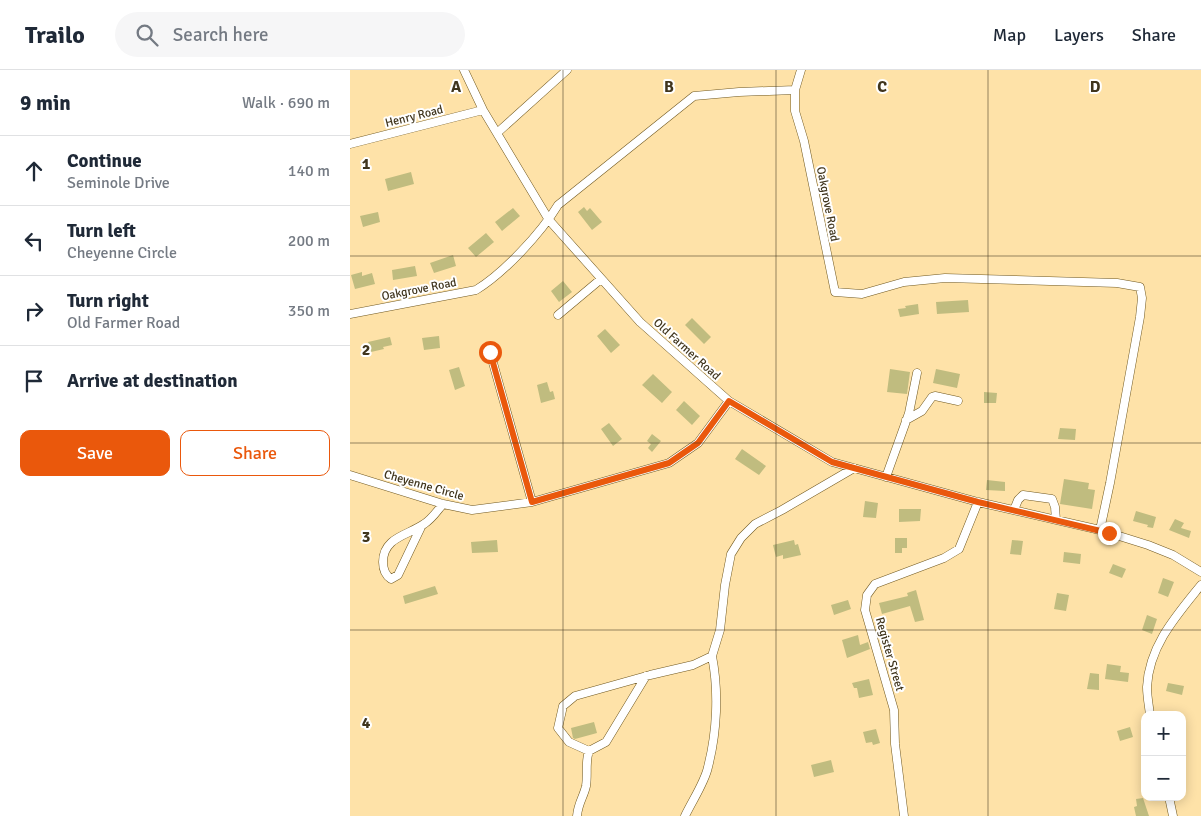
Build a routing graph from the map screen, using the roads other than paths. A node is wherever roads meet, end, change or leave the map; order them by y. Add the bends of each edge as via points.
1 (464, 70) edge
2 (567, 70) edge
3 (801, 70) edge
4 (795, 90) junction
5 (483, 110) junction
6 (497, 133) junction
7 (350, 144) edge
8 (549, 220) junction
9 (601, 279) junction
10 (350, 314) edge
11 (558, 315) dead end
12 (490, 352) dead end
13 (917, 373) dead end
14 (729, 401) junction
15 (958, 401) dead end
16 (906, 420) junction
17 (854, 468) junction
18 (350, 475) edge
19 (886, 477) junction
20 (532, 502) junction
21 (978, 502) junction
22 (443, 504) junction
23 (1014, 510) junction
24 (1056, 520) junction
25 (421, 526) junction
26 (1100, 530) junction
27 (1201, 572) edge
28 (1201, 585) edge
29 (712, 656) junction
30 (646, 676) junction
31 (1150, 711) edge
32 (588, 751) junction
33 (1170, 801) edge
34 (577, 816) edge
35 (685, 816) edge
36 (904, 816) edge
37 (1173, 816) edge

1 - 5 street, Old Farmer Road
2 - 6 street
3 - 4 street
4 - 8 street, Oakgrove Road via 694,96 558,204
4 - 26 street, Oakgrove Road via 795,111 804,140 835,292 862,294 904,282 945,278 1117,283 1140,287 1140,317
5 - 6 street, Old Farmer Road
5 - 7 street, Henry Road
6 - 8 street, Old Farmer Road
8 - 9 street, Old Farmer Road
8 - 10 street, Oakgrove Road via 502,271 476,290
9 - 11 street
9 - 14 street, Old Farmer Road via 640,322
12 - 20 street
13 - 16 street
14 - 17 street, Old Farmer Road via 832,462
14 - 20 street, Cheyenne Circle via 698,443 669,463
15 - 16 street via 932,397 922,411
16 - 19 street
17 - 19 street, Old Farmer Road
17 - 29 street via 754,524 741,538 731,554 720,630
18 - 22 street, Cheyenne Circle
19 - 21 street, Old Farmer Road
20 - 22 street, Cheyenne Circle via 472,510
21 - 23 street, Old Farmer Road
21 - 36 street, Register Street via 959,549 944,558 875,584 866,595 865,610 894,710
22 - 25 street
23 - 24 street, Old Farmer Road
23 - 24 street via 1023,495 1048,497 1054,502
24 - 26 street, Old Farmer Road
25 - 25 street via 393,541 385,550 383,568 391,579 398,575
26 - 27 street, Old Farmer Road via 1173,555
28 - 31 street via 1159,641 1150,665 1147,689
29 - 30 street via 693,665
29 - 35 street via 716,674 716,716 708,769
30 - 32 street via 606,742
30 - 32 street via 575,696 563,706 558,728 569,742
32 - 34 street via 585,788
33 - 37 street

